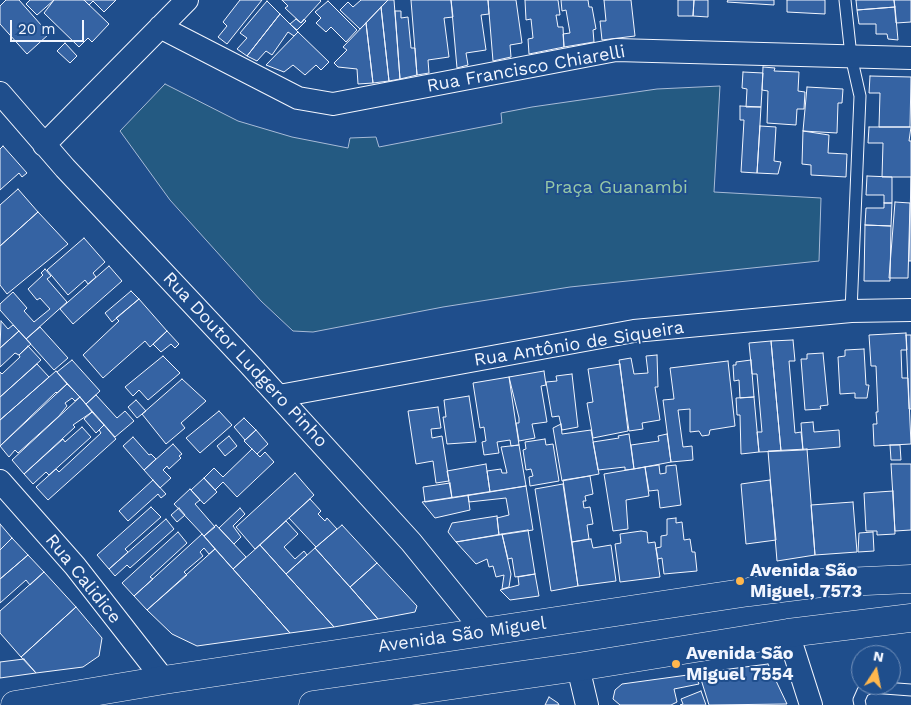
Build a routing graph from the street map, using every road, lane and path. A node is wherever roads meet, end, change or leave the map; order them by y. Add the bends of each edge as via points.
1 (187, 0) edge
2 (845, 0) edge
3 (160, 27) junction
4 (851, 56) junction
5 (911, 58) edge
6 (0, 93) edge
7 (44, 145) junction
8 (911, 310) edge
9 (851, 311) junction
10 (279, 396) junction
11 (0, 481) edge
12 (911, 579) edge
13 (911, 618) edge
14 (484, 632) junction
15 (788, 633) junction
16 (578, 667) junction
17 (164, 680) junction
18 (911, 690) edge
19 (15, 705) edge
20 (313, 705) edge
21 (587, 705) edge
22 (811, 705) edge
23 (860, 705) edge

1 - 3 street
2 - 4 lane
3 - 4 street, Rua Francisco Chiarelli via 298,98 333,104 616,50
3 - 7 street
4 - 5 street, Rua Francisco Chiarelli
4 - 9 lane via 860,96
6 - 7 street, Rua Doutor Ludgero Pinho
7 - 10 street, Rua Doutor Ludgero Pinho
8 - 9 street, Rua Antônio de Siqueira
9 - 10 street, Rua Antônio de Siqueira via 634,331
10 - 14 street, Rua Doutor Ludgero Pinho via 411,542
11 - 17 street, Rua Calidice via 75,566
12 - 14 main road, Avenida São Miguel via 822,583
13 - 15 main road
14 - 17 main road, Avenida São Miguel
15 - 16 main road
15 - 22 street
16 - 20 main road
16 - 21 street
17 - 19 main road, Avenida São Miguel
18 - 23 lane via 871,687 863,691

